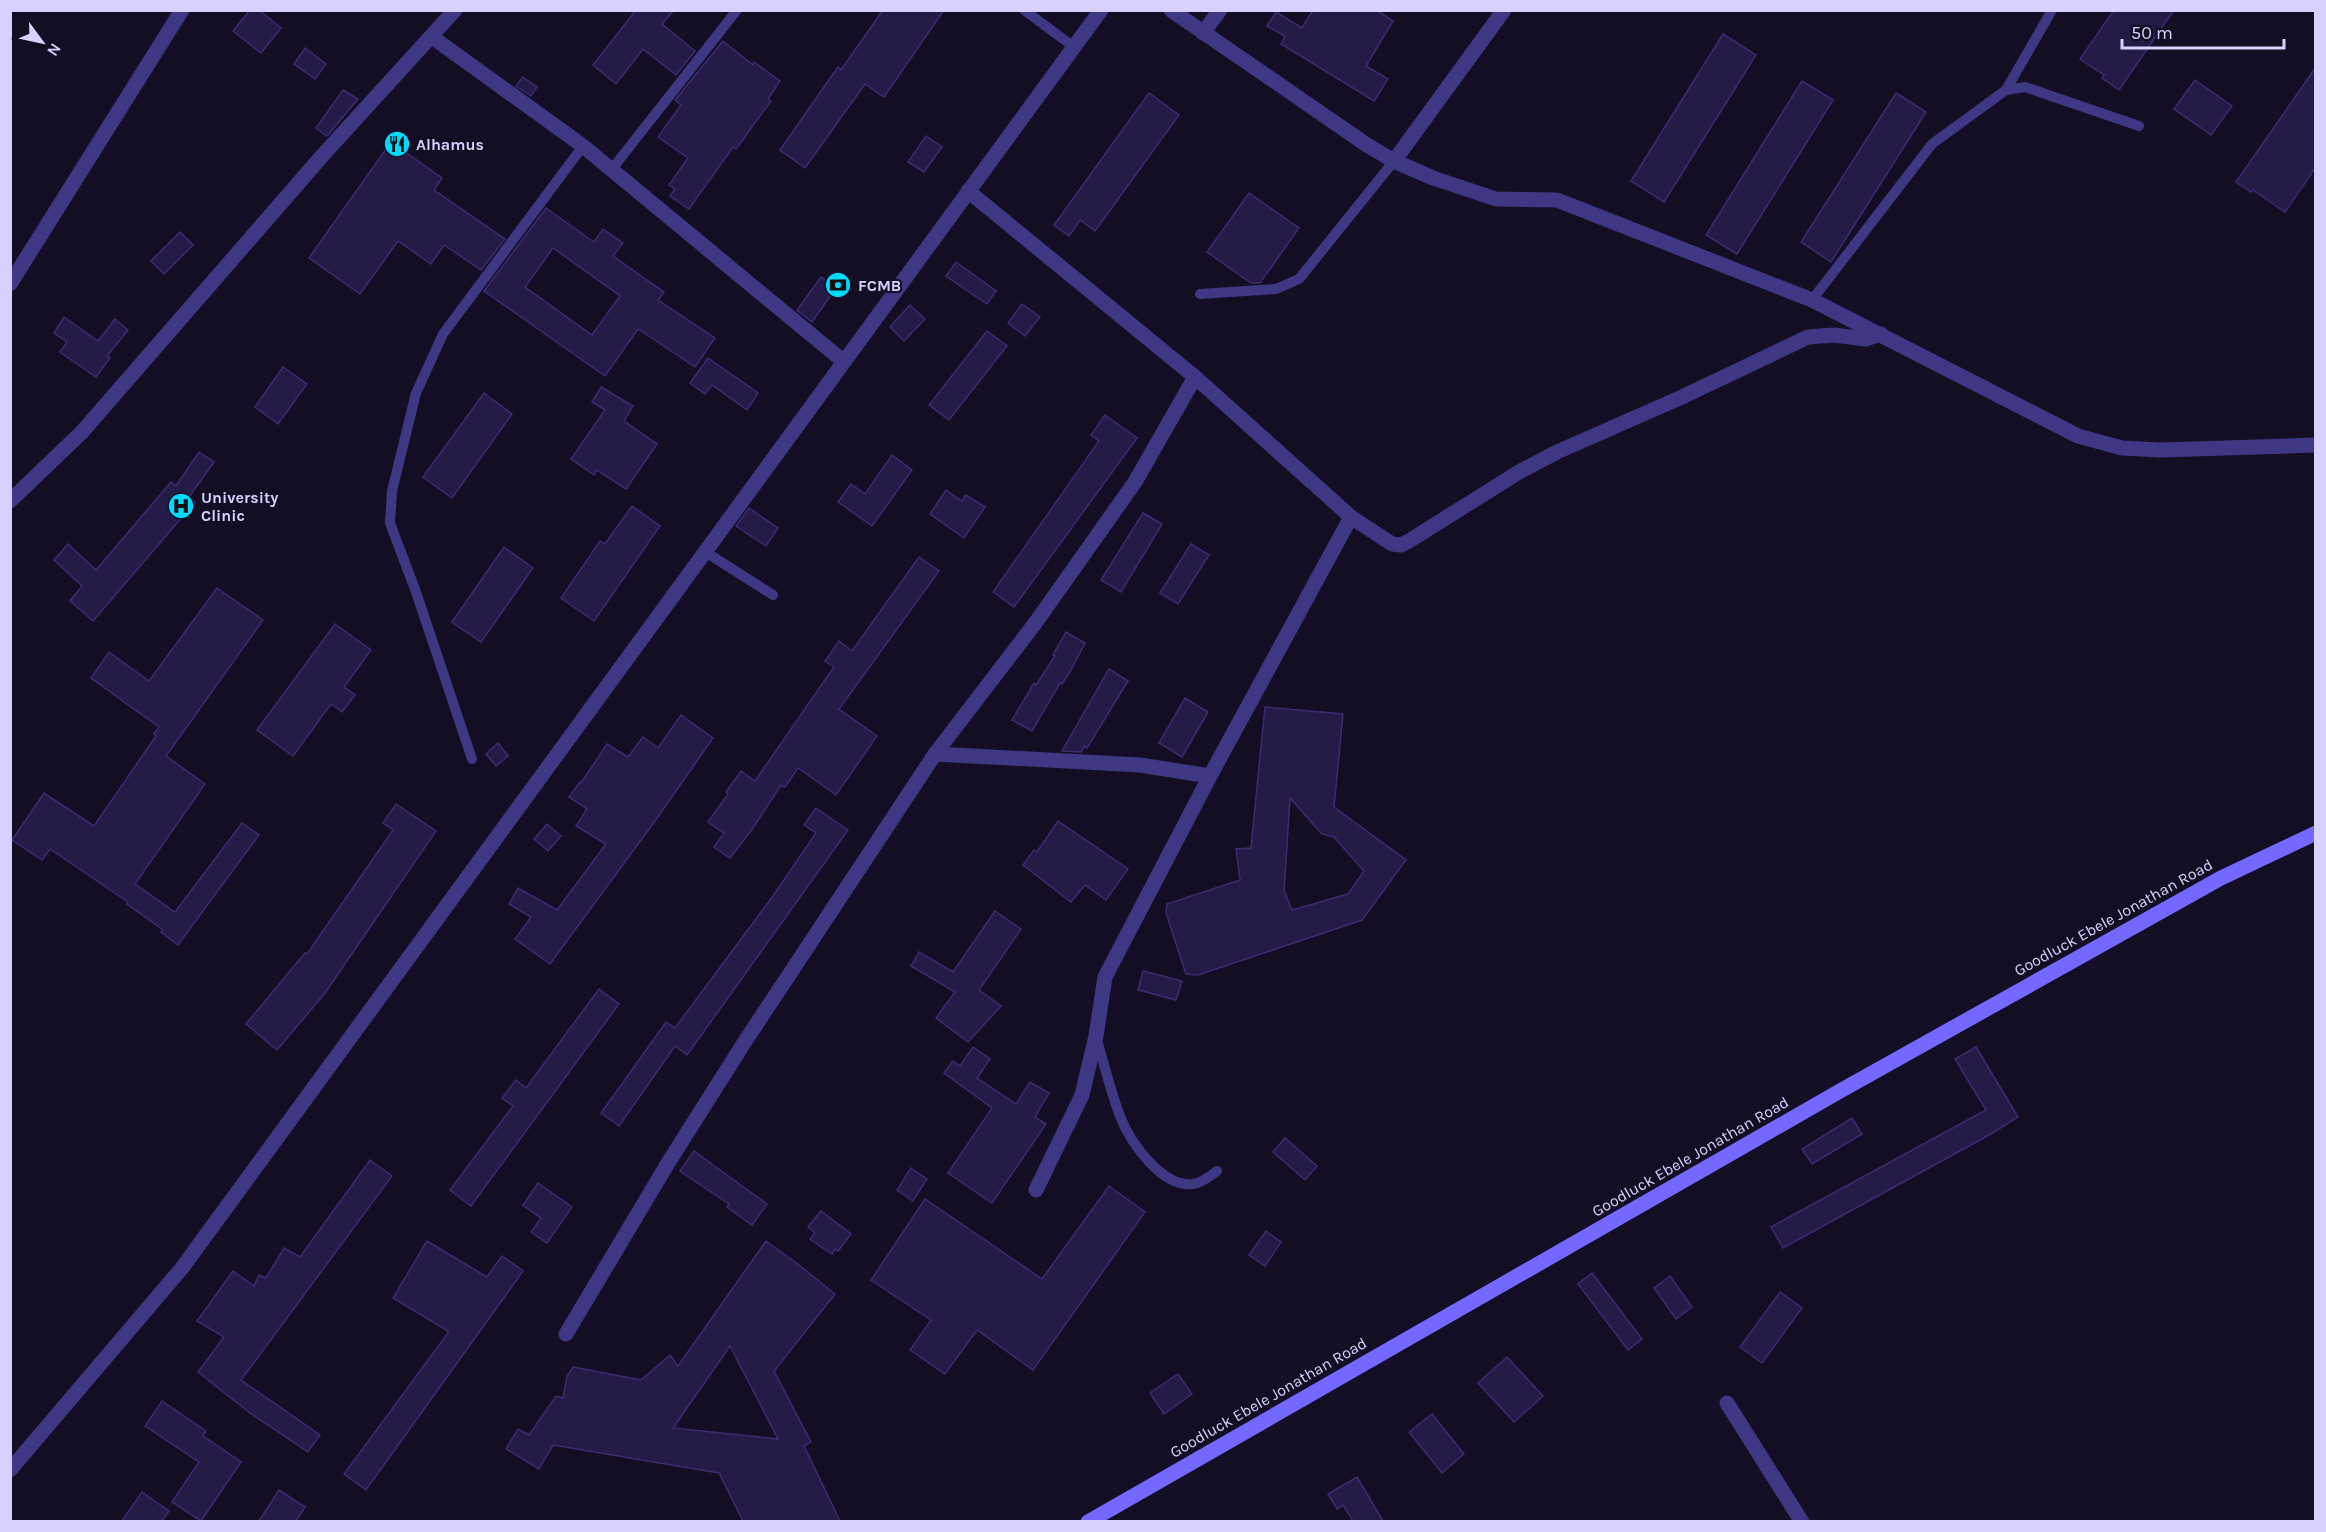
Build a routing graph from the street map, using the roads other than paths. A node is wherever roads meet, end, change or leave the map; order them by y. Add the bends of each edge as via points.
1 (182, 10) edge
2 (455, 10) edge
3 (737, 10) edge
4 (1024, 10) edge
5 (1101, 10) edge
6 (1171, 10) edge
7 (1220, 10) edge
8 (1504, 10) edge
9 (2052, 10) edge
10 (1203, 33) junction
11 (432, 37) junction
12 (1074, 47) junction
13 (2006, 90) junction
14 (2139, 126) dead end
15 (583, 146) junction
16 (1394, 160) junction
17 (612, 170) junction
18 (968, 191) junction
19 (10, 284) edge
20 (1200, 294) dead end
21 (1812, 300) junction
22 (1881, 334) junction
23 (843, 361) junction
24 (1195, 377) junction
25 (2316, 445) edge
26 (10, 501) edge
27 (1351, 517) junction
28 (705, 551) junction
29 (773, 595) dead end
30 (935, 754) junction
31 (472, 759) dead end
32 (1210, 776) junction
33 (2316, 834) edge
34 (1096, 1036) junction
35 (1217, 1171) dead end
36 (1036, 1190) dead end
37 (566, 1334) dead end
38 (1727, 1403) dead end
39 (10, 1470) edge
40 (1088, 1521) edge
41 (1802, 1521) edge

1 - 19 street
2 - 11 street
3 - 17 lane
4 - 12 lane
5 - 12 street
6 - 10 street
7 - 10 street
8 - 16 street
9 - 13 lane
10 - 16 street
11 - 15 street
11 - 26 street via 322,156 82,432
12 - 18 street
13 - 14 lane via 2025,87
13 - 21 lane via 1932,144
15 - 17 street
15 - 31 lane via 443,334 416,393 392,491 390,523
16 - 20 lane via 1299,279 1276,289
16 - 21 street via 1496,199 1557,200
17 - 23 street
18 - 23 street
18 - 24 street
21 - 22 street
22 - 25 street via 2078,436 2122,448
22 - 27 street via 1866,339 1808,337 1557,452 1401,545 1383,541
23 - 28 street
24 - 27 street
24 - 30 street via 1135,482 1036,622
27 - 32 street
28 - 29 lane
28 - 39 street via 182,1268
30 - 32 street via 1140,765
30 - 37 street via 705,1105
32 - 34 street via 1105,977
33 - 40 main road, Goodluck Ebele Jonathan Road via 2190,895
34 - 35 lane via 1120,1118 1144,1157 1173,1182 1193,1184
34 - 36 street via 1082,1095
38 - 41 street

